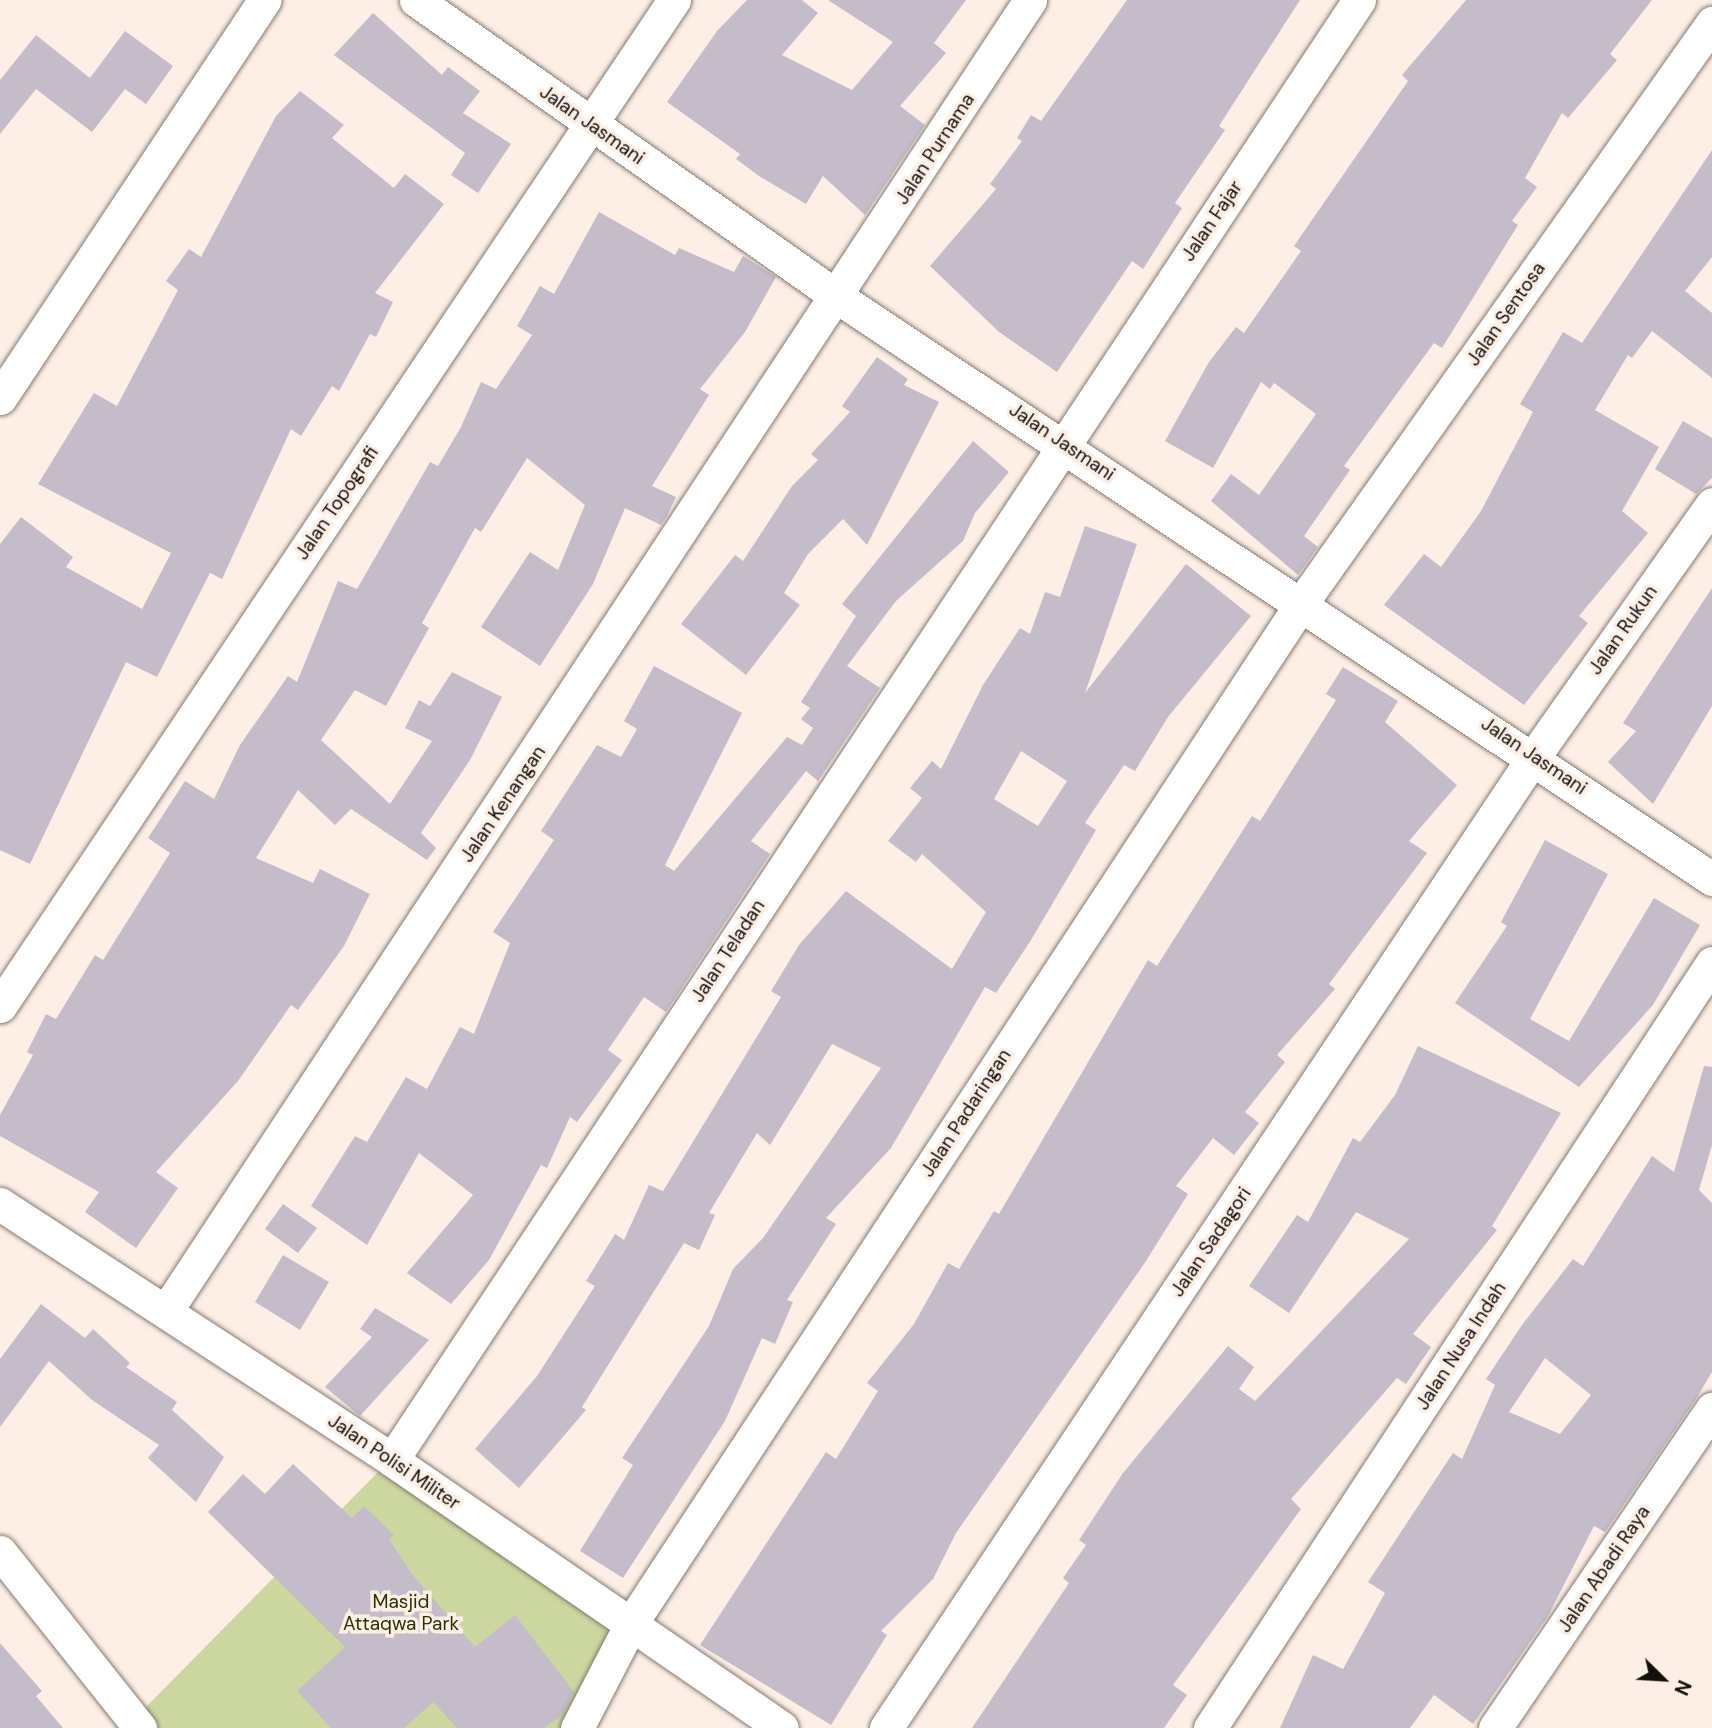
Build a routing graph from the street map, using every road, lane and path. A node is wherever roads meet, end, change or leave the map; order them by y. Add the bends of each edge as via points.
1 (264, 0) edge
2 (416, 0) edge
3 (674, 0) edge
4 (1030, 0) edge
5 (1359, 0) edge
6 (1712, 23) edge
7 (590, 124) junction
8 (839, 298) junction
9 (0, 398) edge
10 (1065, 442) junction
11 (1712, 504) edge
12 (1301, 604) junction
13 (1535, 755) junction
14 (1712, 879) edge
15 (1712, 963) edge
16 (0, 1006) edge
17 (0, 1203) edge
18 (166, 1311) junction
19 (1712, 1409) edge
20 (392, 1460) junction
21 (0, 1552) edge
22 (632, 1622) junction
23 (140, 1728) edge
24 (577, 1728) edge
25 (782, 1728) edge
26 (886, 1728) edge
27 (1210, 1728) edge
28 (1495, 1728) edge

1 - 9 street
2 - 7 street, Jalan Jasmani
3 - 7 street, Jalan Topografi
4 - 8 street, Jalan Purnama
5 - 10 street, Jalan Fajar
6 - 12 street, Jalan Sentosa
7 - 8 street, Jalan Jasmani
7 - 16 street, Jalan Topografi
8 - 10 street, Jalan Jasmani
8 - 18 street, Jalan Kenangan
10 - 12 street, Jalan Jasmani
10 - 20 street, Jalan Teladan
11 - 13 street, Jalan Rukun
12 - 13 street, Jalan Jasmani
12 - 22 street, Jalan Padaringan
13 - 14 street, Jalan Jasmani
13 - 26 street, Jalan Sadagori
15 - 27 street, Jalan Nusa Indah
17 - 18 street, Jalan Polisi Militer
18 - 20 street, Jalan Polisi Militer
19 - 28 street, Jalan Abadi Raya
20 - 22 street, Jalan Polisi Militer
21 - 23 street
22 - 24 street, Jalan Padaringan
22 - 25 street, Jalan Polisi Militer

